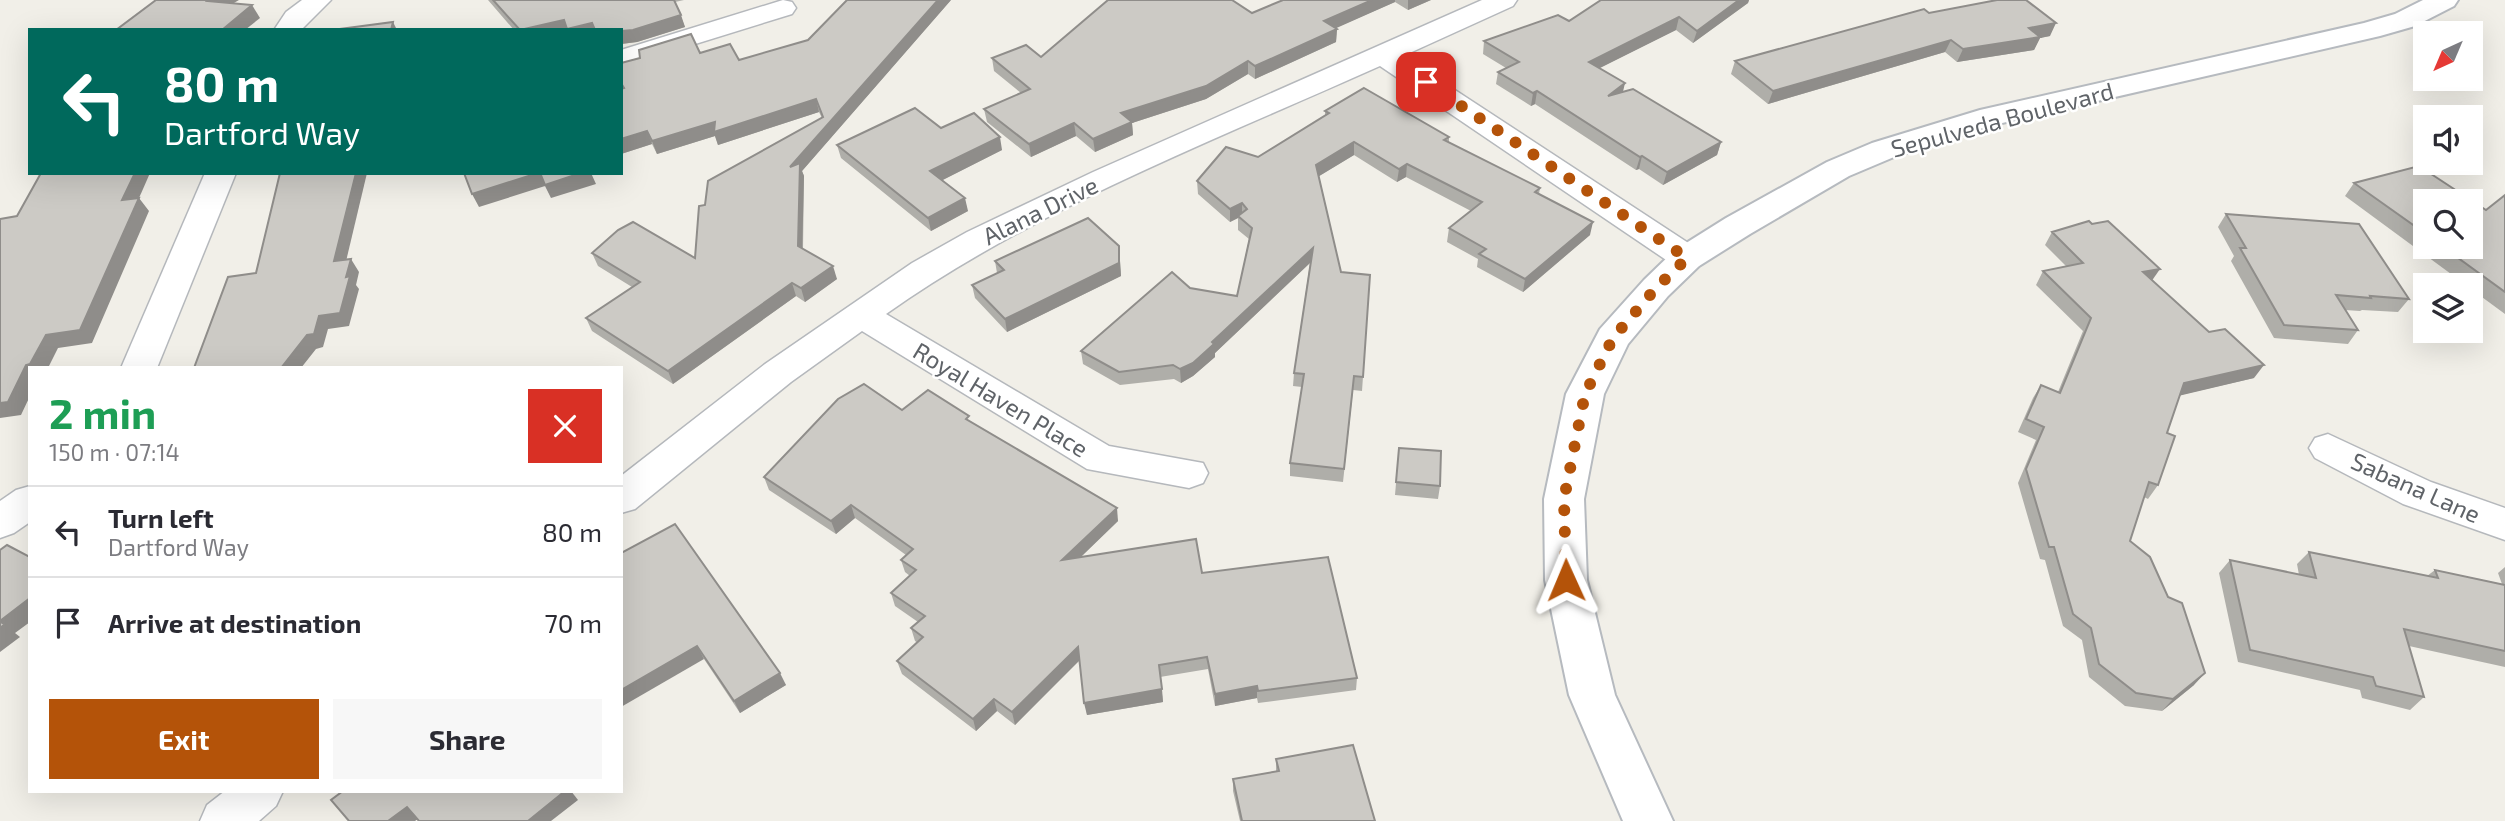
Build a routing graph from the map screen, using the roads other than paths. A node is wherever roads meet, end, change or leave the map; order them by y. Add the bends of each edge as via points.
1 (318, 0) edge
2 (1504, 0) edge
3 (2444, 0) edge
4 (783, 8) dead end
5 (288, 28) edge
6 (1383, 55) junction
7 (623, 57) edge
8 (220, 175) edge
9 (1687, 258) junction
10 (860, 314) junction
11 (140, 366) edge
12 (2328, 448) dead end
13 (1189, 473) dead end
14 (623, 496) edge
15 (28, 502) edge
16 (0, 522) edge
17 (2505, 524) edge
18 (258, 793) edge
19 (223, 821) edge
20 (1648, 821) edge

1 - 5 street
2 - 6 street, Alana Drive
3 - 9 main road, Sepulveda Boulevard via 2405,20 2370,30 1931,133 1838,169
4 - 7 street
6 - 9 street
6 - 10 street, Alana Drive via 978,239
8 - 11 street
9 - 20 main road, Sepulveda Boulevard via 1613,338 1585,394 1564,499 1566,580 1592,695
10 - 13 street, Royal Haven Place via 1100,459
10 - 14 street, Alana Drive
12 - 17 street, Sabana Lane via 2417,493
15 - 16 street
18 - 19 street

